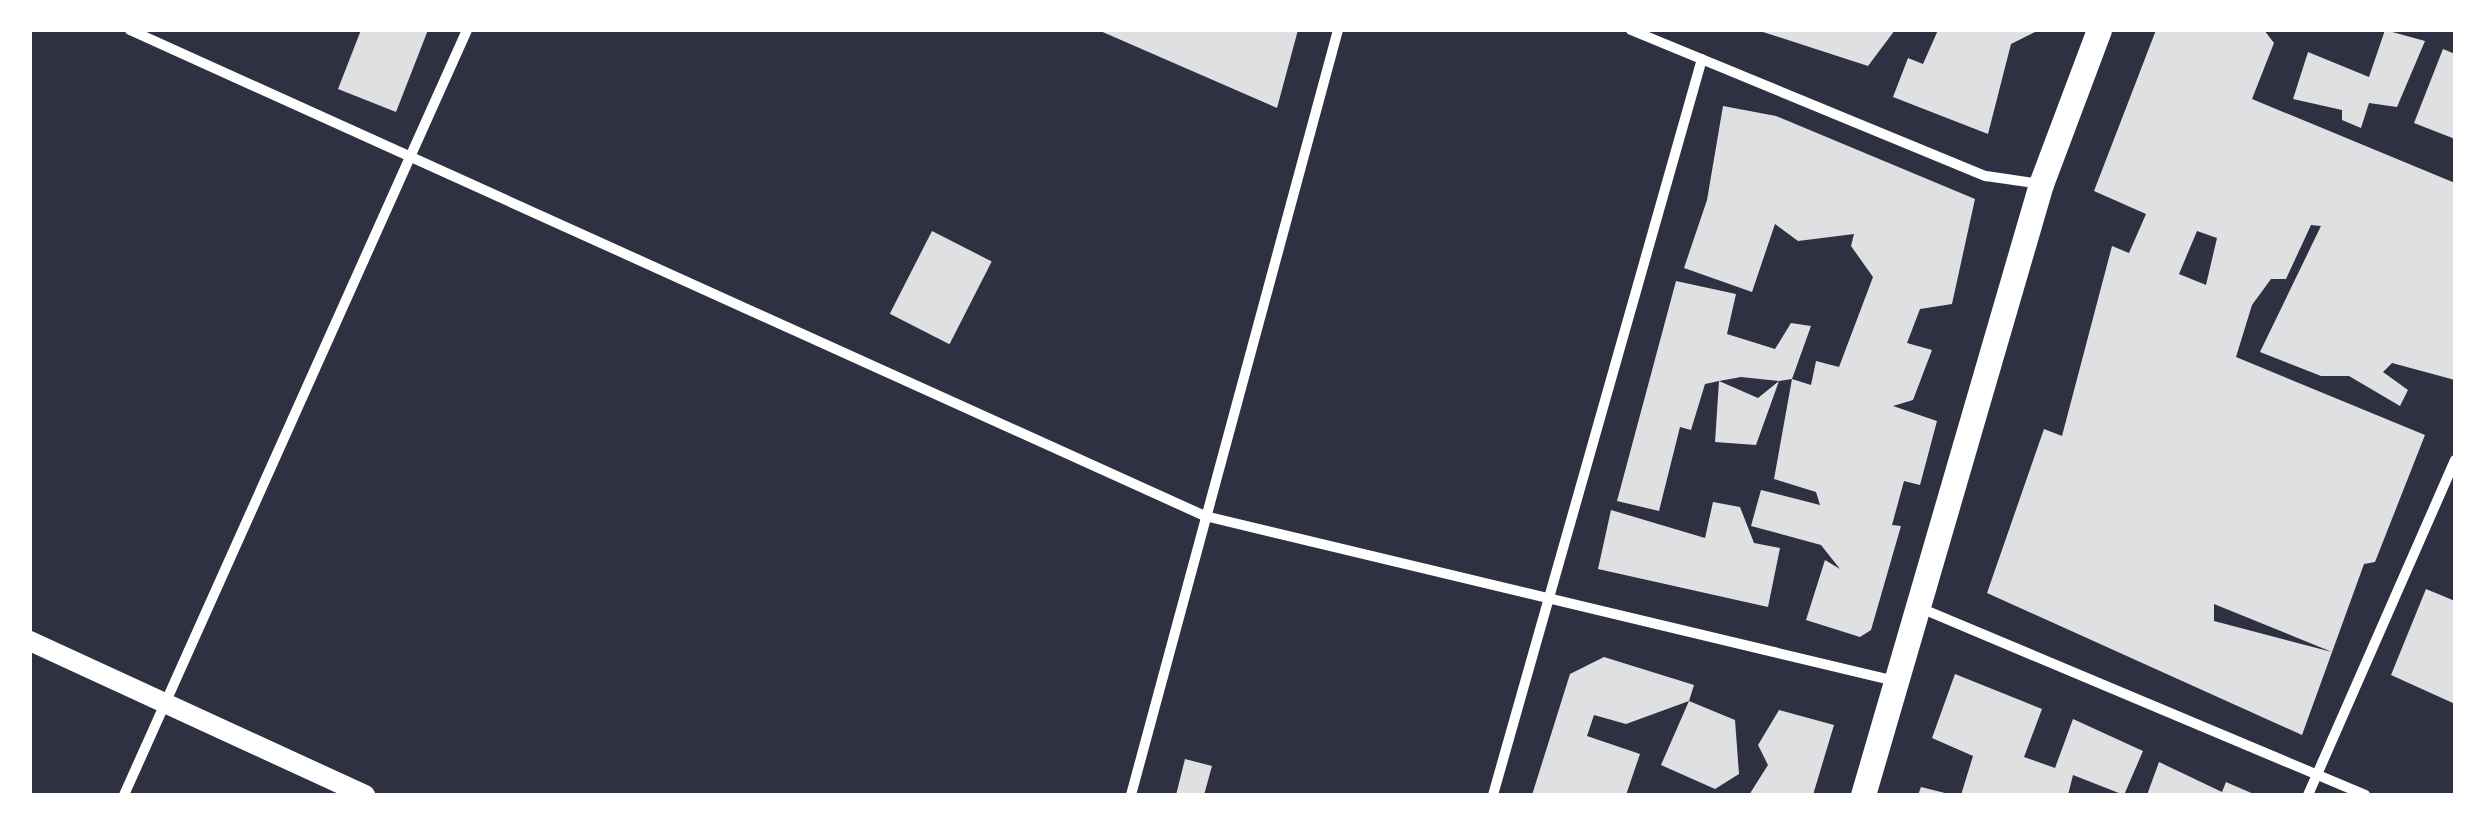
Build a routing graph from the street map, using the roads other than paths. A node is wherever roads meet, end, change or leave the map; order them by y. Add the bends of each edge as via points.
1 (130, 30) edge
2 (467, 30) edge
3 (1338, 30) edge
4 (1632, 30) edge
5 (2100, 30) edge
6 (1702, 59) junction
7 (410, 158) junction
8 (2041, 184) junction
9 (2451, 463) edge
10 (1205, 516) junction
11 (1546, 598) junction
12 (1917, 606) junction
13 (30, 641) edge
14 (1896, 682) junction
15 (167, 703) junction
16 (2316, 774) junction
17 (124, 795) edge
18 (365, 795) edge
19 (1132, 795) edge
20 (1493, 795) edge
21 (1863, 795) edge
22 (2308, 795) edge
23 (2365, 795) edge

1 - 7 street
2 - 7 street
3 - 10 street
4 - 6 street
5 - 8 main road
6 - 8 street via 1986,176
6 - 11 street
7 - 10 street
7 - 15 street
8 - 12 main road
9 - 16 street
10 - 11 street
10 - 19 street
11 - 14 street
11 - 20 street
12 - 14 main road
12 - 16 street
13 - 15 main road
14 - 21 main road
15 - 17 street
15 - 18 main road
16 - 22 street
16 - 23 street

